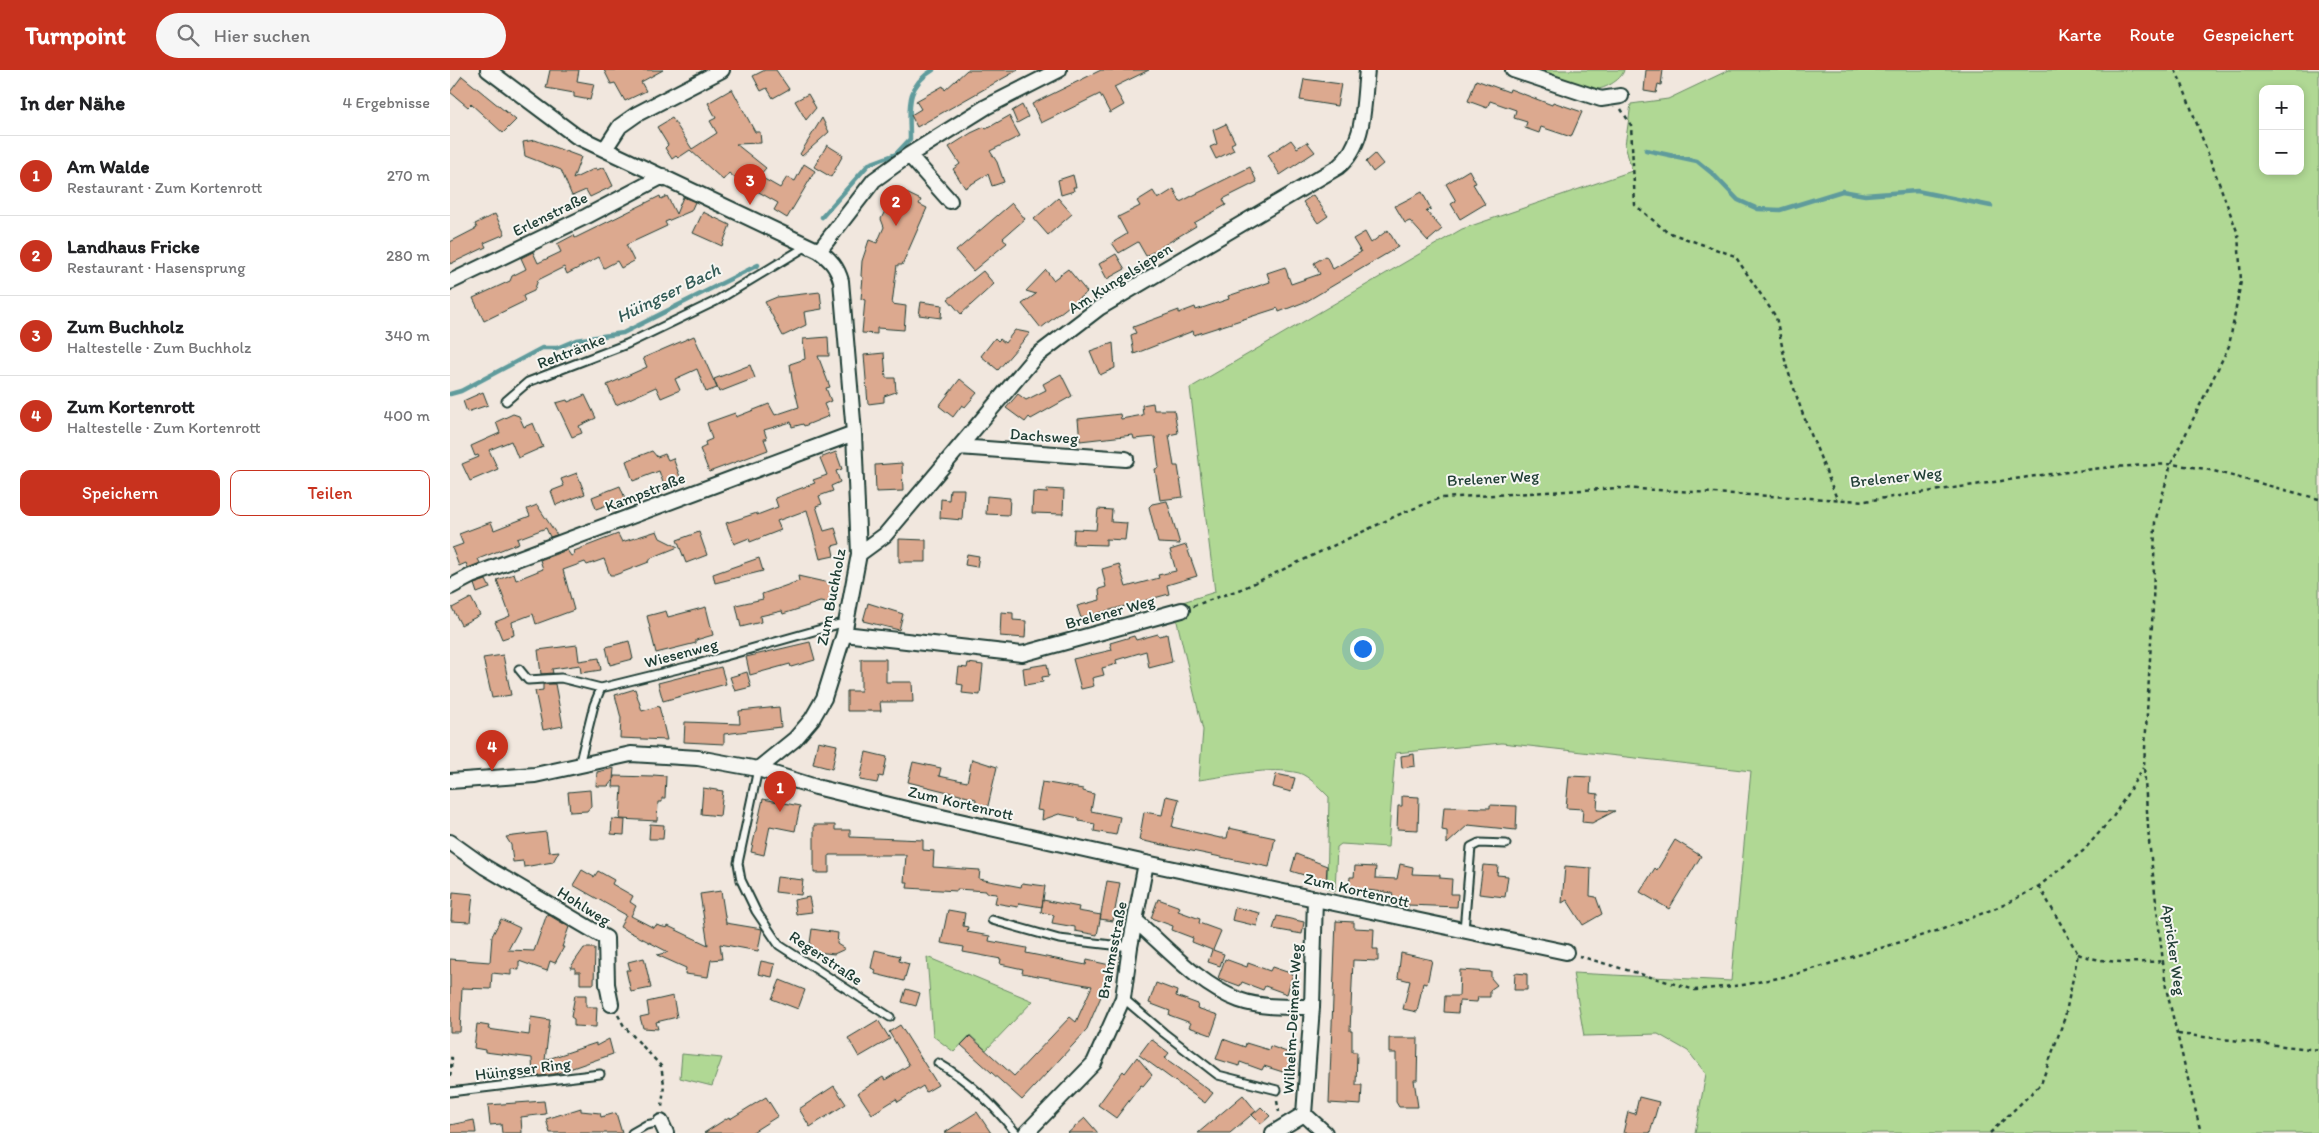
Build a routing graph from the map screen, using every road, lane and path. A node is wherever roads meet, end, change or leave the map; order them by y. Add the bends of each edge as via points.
1 (488, 70) edge
2 (722, 70) edge
3 (1059, 70) edge
4 (1366, 70) edge
5 (1513, 70) edge
6 (2175, 70) edge
7 (502, 75) edge
8 (1616, 98) joint
9 (605, 149) junction
10 (908, 155) junction
11 (663, 176) junction
12 (950, 201) dead end
13 (813, 248) junction
14 (450, 282) edge
15 (506, 401) dead end
16 (854, 433) junction
17 (959, 447) junction
18 (1126, 459) dead end
19 (2171, 464) junction
20 (2319, 499) edge
21 (1837, 500) junction
22 (859, 554) junction
23 (450, 587) edge
24 (1182, 610) joint
25 (845, 628) junction
26 (519, 670) dead end
27 (601, 688) junction
28 (579, 765) junction
29 (2144, 766) junction
30 (758, 768) junction
31 (450, 781) edge
32 (450, 842) edge
33 (1506, 844) dead end
34 (1146, 863) junction
35 (2039, 886) junction
36 (1315, 898) junction
37 (992, 920) dead end
38 (1136, 921) junction
39 (1464, 930) junction
40 (1130, 947) junction
41 (1566, 952) joint
42 (2078, 954) junction
43 (2163, 961) junction
44 (1123, 998) junction
45 (611, 1004) joint
46 (1312, 1007) junction
47 (890, 1017) dead end
48 (2178, 1034) junction
49 (2319, 1050) edge
50 (450, 1058) edge
51 (938, 1063) dead end
52 (600, 1074) dead end
53 (450, 1079) edge
54 (1277, 1090) dead end
55 (450, 1092) edge
56 (1304, 1114) junction
57 (664, 1128) edge
58 (632, 1133) edge
59 (1016, 1133) edge
60 (1026, 1133) edge
61 (1274, 1133) edge
62 (1325, 1133) edge
63 (1990, 1133) edge
64 (2201, 1133) edge

1 - 7 street, Zum Buchholz
2 - 9 street via 637,114 620,126
3 - 10 street via 986,107
4 - 17 street, Am Kungelsiepen via 1359,137 1347,160 1099,308 1035,357
5 - 8 street via 1601,100
6 - 19 path, Apricker Weg via 2238,234 2242,281 2229,346
7 - 9 street, Zum Buchholz via 576,136
8 - 21 path via 1631,125 1636,204 1667,232 1735,256 1776,317 1786,365
9 - 11 street, Zum Buchholz
10 - 12 street
10 - 13 street via 874,180
11 - 13 street, Zum Buchholz
11 - 14 street, Erlenstraße
13 - 15 lane, Rehtränke via 716,301 627,344 528,382
13 - 16 street, Zum Buchholz via 832,261 841,281
16 - 22 street, Zum Buchholz
16 - 23 street, Kampstraße
17 - 18 street, Dachsweg
17 - 22 street, Am Kungelsiepen via 885,535
19 - 20 path, Brelener Weg via 2206,469
19 - 21 path, Brelener Weg via 2042,474 1865,501
19 - 29 path, Apricker Weg via 2155,522
21 - 24 path, Brelener Weg via 1619,488 1440,498 1244,588
22 - 25 street, Zum Buchholz
24 - 25 street, Brelener Weg via 1022,654
25 - 27 lane, Wiesenweg
25 - 30 street, Zum Buchholz via 824,698 812,719 795,739
26 - 27 lane via 528,680 561,678
27 - 28 lane
28 - 30 street, Zum Kortenrott via 631,754 698,758
28 - 31 street, Zum Kortenrott via 535,775
29 - 35 path via 2113,817 2083,851
29 - 43 path, Apricker Weg
30 - 34 street, Zum Kortenrott via 816,787 897,807
30 - 47 lane, Regerstraße via 738,863 741,880 756,911 779,945
32 - 45 street, Hohlweg via 485,867 606,938
33 - 39 lane via 1479,843 1471,847
34 - 36 street, Zum Kortenrott
34 - 38 street, Brahmsstraße
35 - 41 path via 2006,904 1943,929 1793,975 1743,985 1694,990
35 - 42 path
36 - 39 street, Zum Kortenrott
36 - 46 street, Wilhelm-Deimen-Weg
37 - 40 lane via 1059,939
38 - 40 street, Brahmsstraße
38 - 46 street via 1218,990 1240,1000 1281,1007
39 - 41 street, Zum Kortenrott
40 - 44 street, Brahmsstraße
42 - 43 path via 2108,961
42 - 63 path via 2065,1017 2041,1084
43 - 48 path, Apricker Weg
44 - 54 lane via 1218,1075
44 - 60 street, Brahmsstraße via 1094,1063
45 - 57 path via 624,1026 661,1066
46 - 56 street, Wilhelm-Deimen-Weg
48 - 49 path
48 - 64 path, Apricker Weg
50 - 53 path
51 - 59 lane via 959,1074 993,1105
52 - 55 lane, Hüingser Ring
56 - 61 street
56 - 62 street, Wilhelm-Deimen-Weg
57 - 58 lane via 646,1125

